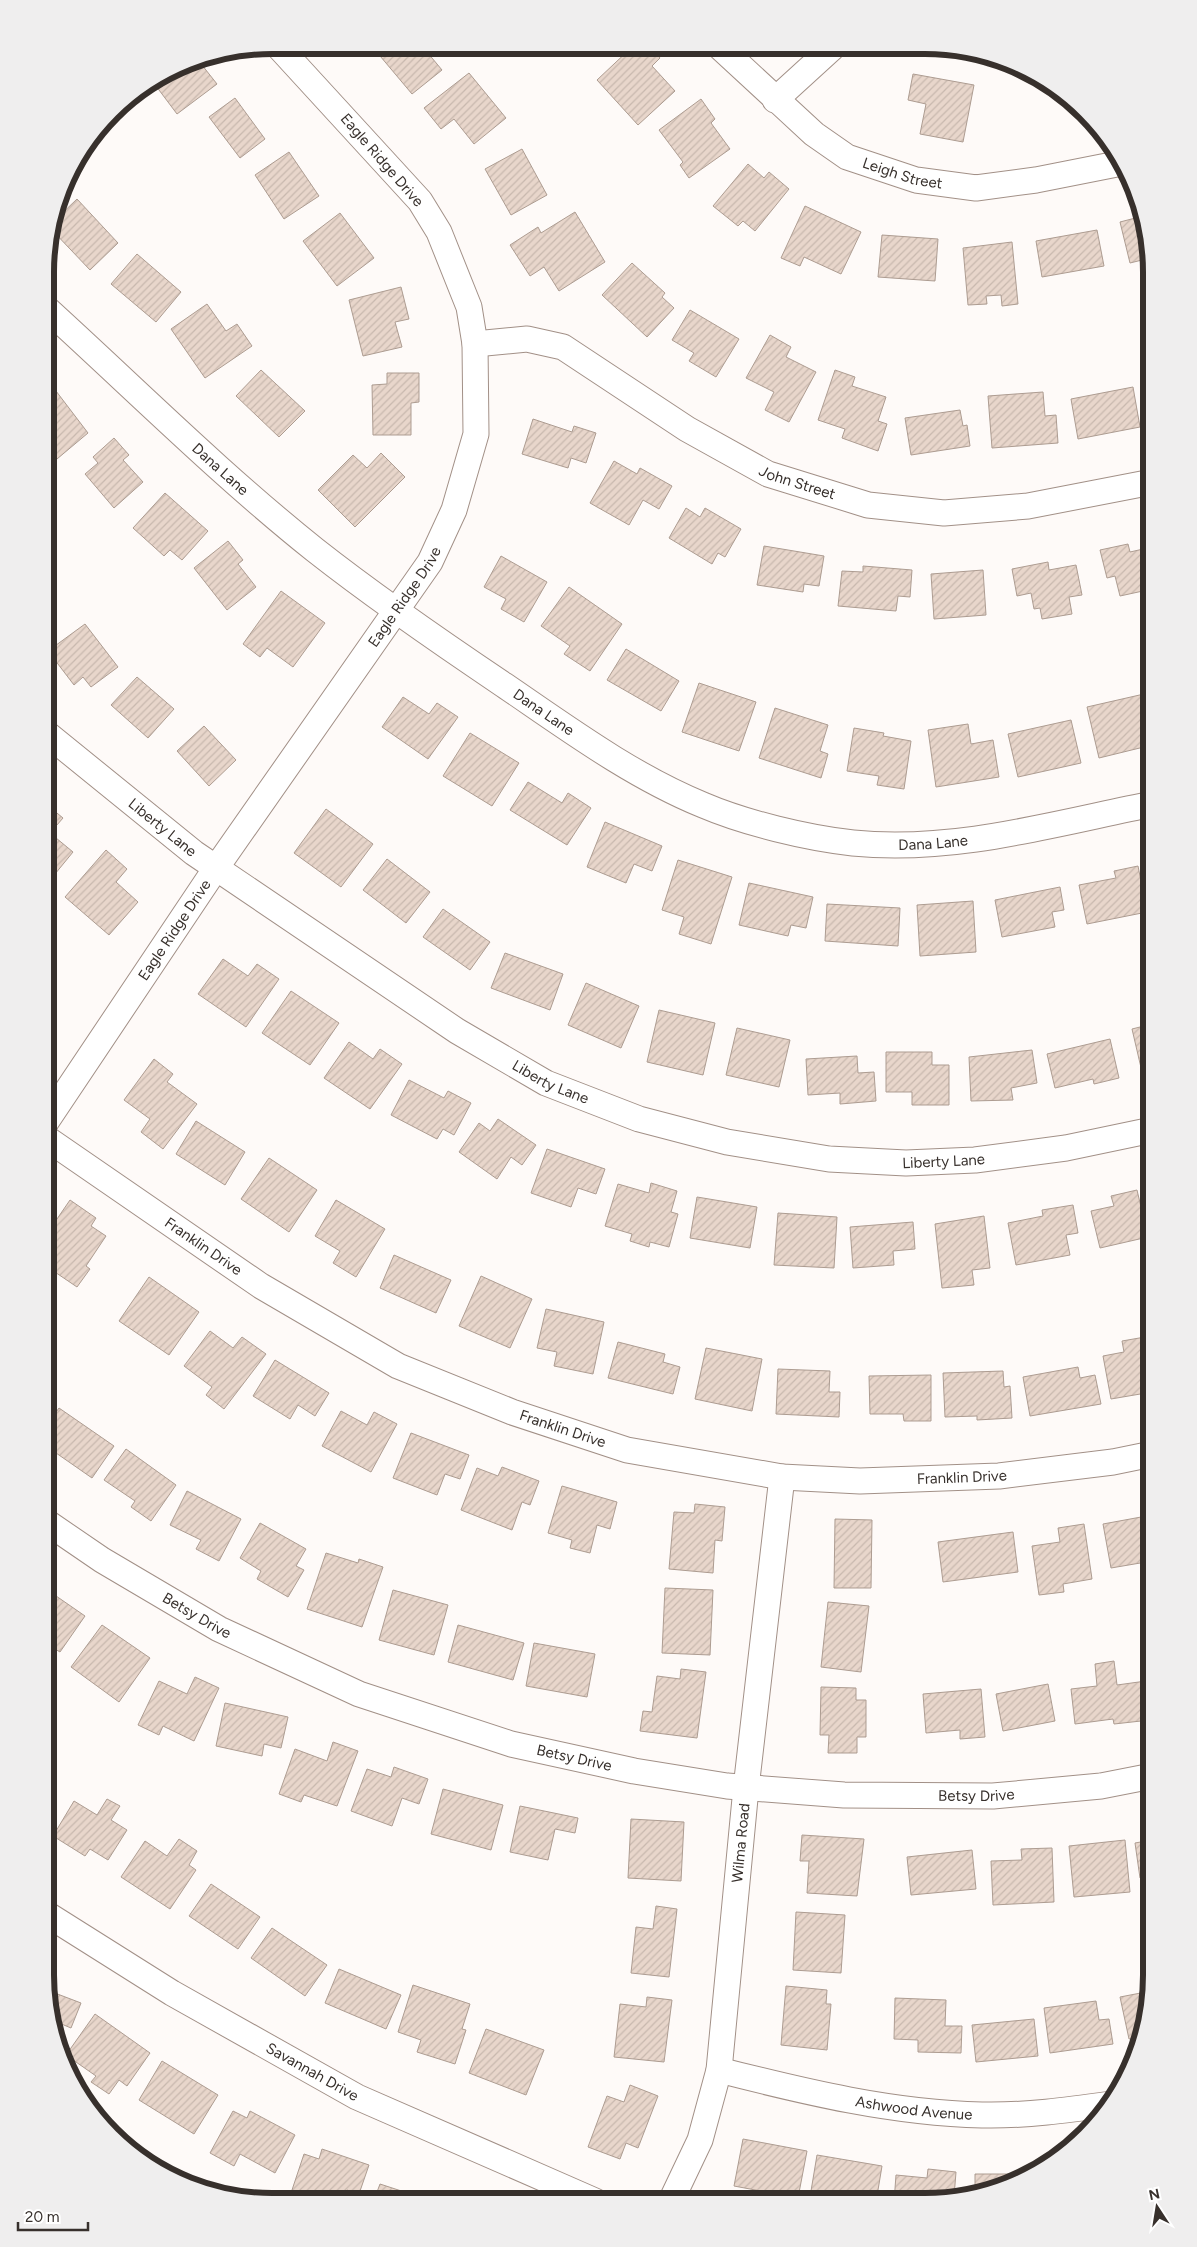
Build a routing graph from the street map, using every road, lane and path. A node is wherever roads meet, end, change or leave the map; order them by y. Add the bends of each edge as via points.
1 (285, 54) edge
2 (728, 54) edge
3 (825, 54) edge
4 (775, 100) junction
5 (1115, 164) edge
6 (54, 316) edge
7 (476, 344) junction
8 (1143, 484) edge
9 (396, 611) junction
10 (54, 739) edge
11 (1143, 806) edge
12 (216, 868) junction
13 (54, 1110) edge
14 (1143, 1132) edge
15 (54, 1144) edge
16 (1143, 1456) edge
17 (782, 1477) junction
18 (54, 1527) edge
19 (1143, 1778) edge
20 (746, 1788) junction
21 (54, 1919) edge
22 (720, 2070) junction
23 (1100, 2105) edge
24 (577, 2193) edge
25 (675, 2193) edge

1 - 7 street, Eagle Ridge Drive via 420,201 451,257 470,307
2 - 4 street, Leigh Street
3 - 4 street
4 - 5 street, Leigh Street via 846,157 916,180 976,188
6 - 9 street, Dana Lane via 210,461 315,550
7 - 8 street, John Street via 527,339 563,347 687,429 768,474 868,505 954,512 1028,506
7 - 9 street, Eagle Ridge Drive via 476,434 454,510 430,562
9 - 11 street, Dana Lane via 628,766 703,805 776,828 850,843 912,846 970,842
9 - 12 street, Eagle Ridge Drive
10 - 12 street, Liberty Lane
12 - 13 street, Eagle Ridge Drive
12 - 14 street, Liberty Lane via 456,1031 546,1083 639,1119 727,1142 829,1159 906,1163 975,1160 1057,1149
15 - 17 street, Franklin Drive via 261,1286 398,1366 512,1412 627,1450
16 - 17 street, Franklin Drive via 999,1476 860,1481
17 - 20 street, Wilma Road
18 - 20 street, Betsy Drive via 102,1560 219,1629 359,1694 511,1744 634,1771
19 - 20 street, Betsy Drive via 1101,1786 993,1796 844,1795
20 - 22 street, Wilma Road
21 - 24 street, Savannah Drive via 172,1993 356,2097
22 - 23 street, Ashwood Avenue via 790,2088 904,2109 982,2115
22 - 25 street, Wilma Road via 700,2140

